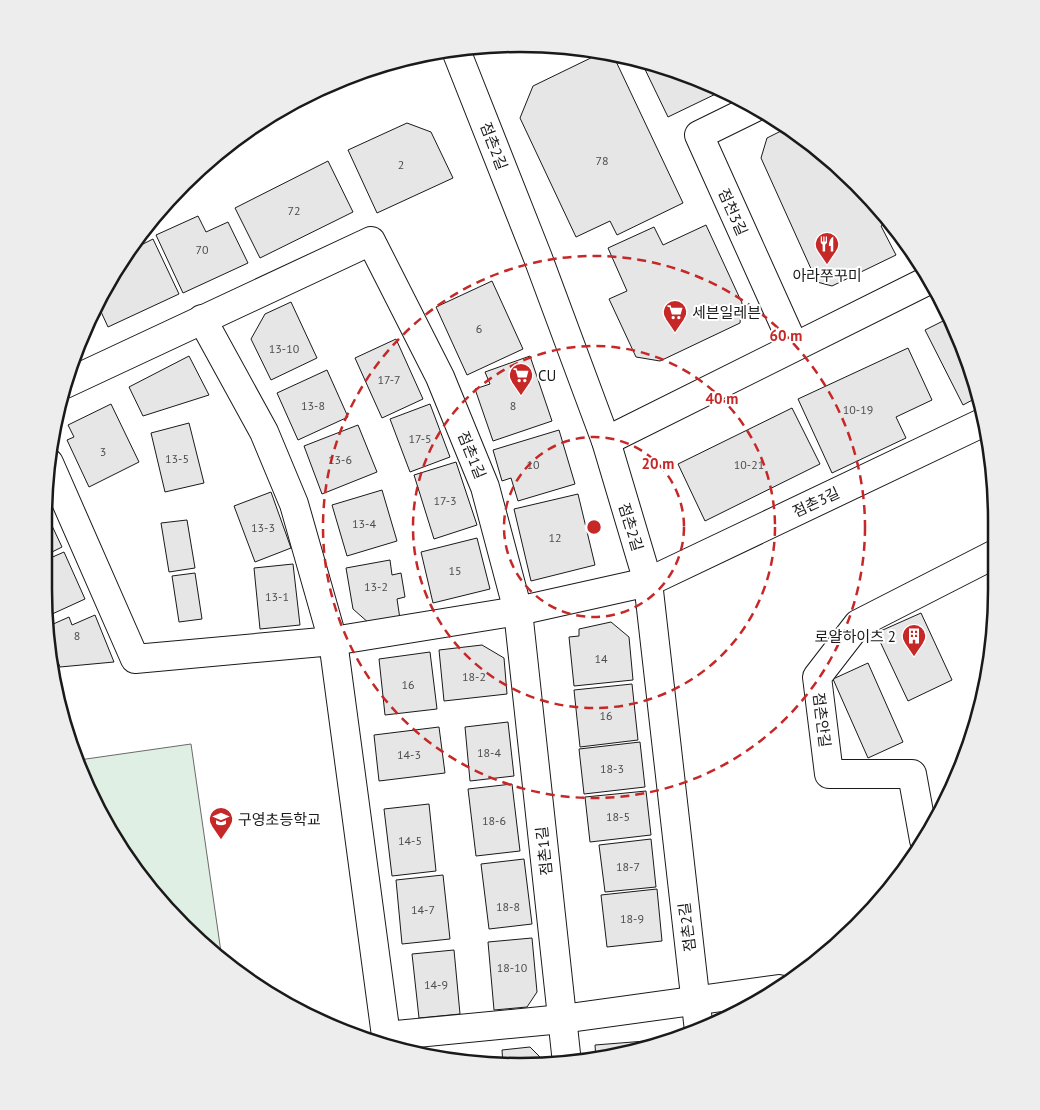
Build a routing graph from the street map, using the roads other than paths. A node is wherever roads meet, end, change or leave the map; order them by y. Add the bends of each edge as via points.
1 (458, 56) edge
2 (747, 111) edge
3 (923, 283) edge
4 (202, 319) junction
5 (794, 346) junction
6 (74, 380) edge
7 (978, 425) edge
8 (606, 441) junction
9 (55, 476) edge
10 (988, 558) edge
11 (648, 582) junction
12 (518, 610) junction
13 (333, 641) junction
14 (922, 829) edge
15 (760, 991) edge
16 (695, 999) junction
17 (562, 1019) junction
18 (698, 1022) edge
19 (387, 1038) edge
20 (393, 1040) edge
21 (566, 1055) edge

1 - 8 street, 점촌2길
2 - 5 street, 점천3길 via 699,134
3 - 5 street
4 - 6 street, 점촌1길
4 - 12 street, 점촌1길 via 371,241 440,377 485,487
4 - 13 street via 264,432 294,504
5 - 8 street
7 - 11 street, 점촌3길
8 - 11 street, 점촌2길
9 - 13 street via 135,659
10 - 14 street, 점촌안길 via 858,624 817,677 829,774 912,774
11 - 12 street, 점촌3길
11 - 16 street, 점촌2길
12 - 13 street, 점촌3길
12 - 17 street, 점촌1길
13 - 19 street
15 - 16 street
16 - 17 street
16 - 18 street, 점촌2길
17 - 20 street
17 - 21 street, 점촌1길

